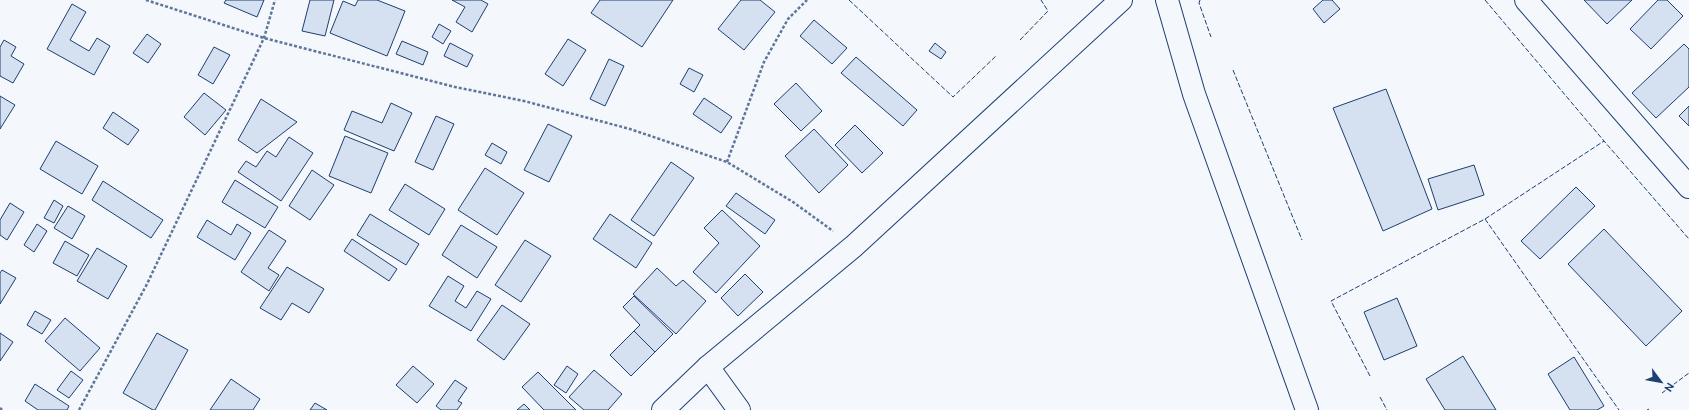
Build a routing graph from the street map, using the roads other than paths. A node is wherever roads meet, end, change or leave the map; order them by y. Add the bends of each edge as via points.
1 (1121, 0) edge
2 (1167, 0) edge
3 (1526, 0) edge
4 (1689, 187) edge
5 (708, 367) junction
6 (663, 410) edge
7 (739, 410) edge
8 (1307, 410) edge

1 - 5 street via 854,246
2 - 8 street via 1194,94
3 - 4 street
5 - 6 street
5 - 7 street

